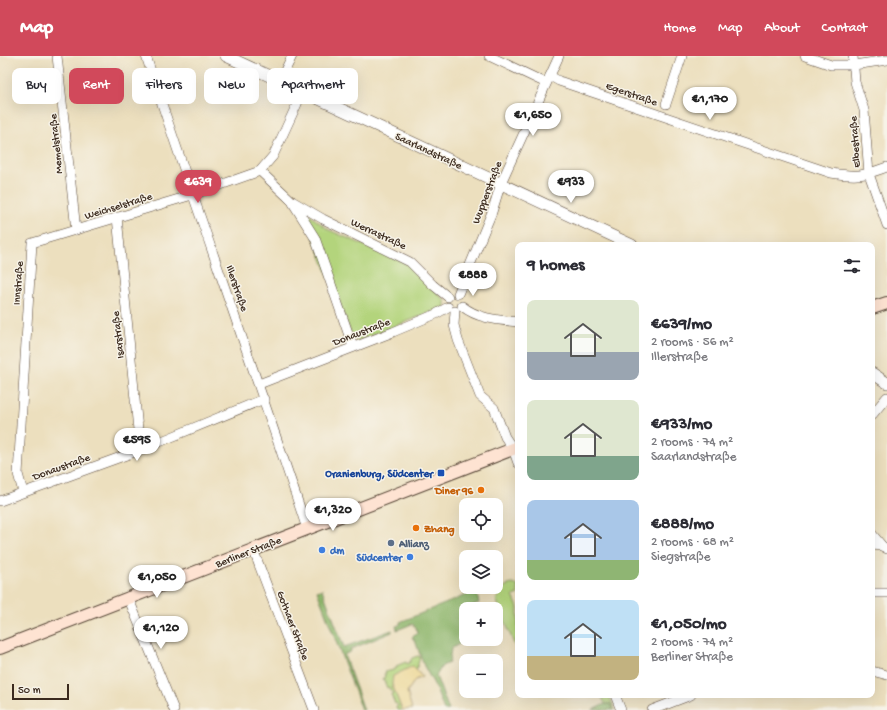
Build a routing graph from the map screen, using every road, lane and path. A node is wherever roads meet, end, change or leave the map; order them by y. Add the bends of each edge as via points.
1 (57, 56) edge
2 (146, 56) edge
3 (226, 56) edge
4 (292, 56) edge
5 (489, 56) edge
6 (559, 56) edge
7 (682, 56) edge
8 (805, 56) edge
9 (853, 60) edge
10 (887, 60) edge
11 (286, 68) edge
12 (267, 75) edge
13 (548, 80) junction
14 (297, 104) edge
15 (330, 104) edge
16 (666, 104) dead end
17 (887, 167) edge
18 (260, 172) junction
19 (869, 174) junction
20 (501, 183) junction
21 (192, 195) junction
22 (292, 201) junction
23 (117, 217) junction
24 (887, 225) edge
25 (76, 230) junction
26 (626, 242) edge
27 (32, 243) joint
28 (458, 294) junction
29 (448, 297) junction
30 (887, 303) edge
31 (875, 307) edge
32 (455, 308) junction
33 (515, 322) edge
34 (353, 347) junction
35 (875, 375) edge
36 (887, 383) edge
37 (258, 384) junction
38 (887, 397) edge
39 (264, 399) junction
40 (875, 411) edge
41 (515, 448) edge
42 (140, 450) junction
43 (23, 492) junction
44 (0, 501) edge
45 (307, 529) junction
46 (875, 538) edge
47 (884, 548) edge
48 (253, 549) junction
49 (875, 593) edge
50 (887, 593) edge
51 (128, 597) junction
52 (0, 648) edge
53 (875, 672) edge
54 (887, 675) edge
55 (616, 698) edge
56 (683, 698) edge
57 (174, 710) edge
58 (314, 710) edge
59 (621, 710) edge
60 (652, 710) edge

1 - 25 street, Memelstraße
2 - 21 street, Illerstraße
3 - 12 street, Saarlandstraße
4 - 11 street
5 - 13 street, Egerstraße
6 - 13 street, Wupperstraße
7 - 16 street
8 - 9 street via 831,64
9 - 10 street
9 - 19 street, Elbestraße via 855,82 864,110
13 - 19 street, Egerstraße via 566,83 831,173 852,176
13 - 20 street, Wupperstraße
14 - 18 street via 273,156
15 - 20 street, Saarlandstraße
17 - 19 street, Egerstraße
18 - 21 street, Weichselstraße
18 - 22 street, Werrastraße
19 - 24 street, Elbestraße
20 - 26 street, Saarlandstraße
20 - 28 street, Wupperstraße via 492,212
21 - 23 street, Weichselstraße
21 - 37 street, Illerstraße
22 - 29 street, Werrastraße via 410,262
22 - 34 street, Werrastraße via 315,238
23 - 25 street, Weichselstraße
23 - 42 street, Isarstraße
25 - 27 street, Weichselstraße
27 - 43 street, Innstraße via 18,474
28 - 29 street
28 - 32 street via 462,298
29 - 32 street via 446,302
30 - 31 main road
32 - 33 street via 487,318
32 - 34 street, Donaustraße
32 - 41 street via 454,325 458,340 480,396 494,408 505,437
34 - 37 street, Donaustraße
35 - 36 street
37 - 39 street, Illerstraße
38 - 40 street
39 - 42 street, Donaustraße
39 - 45 street, Illerstraße
41 - 45 main road, Berliner Straße
42 - 43 street, Donaustraße
43 - 44 street, Donaustraße
45 - 48 main road, Berliner Straße
46 - 47 street
48 - 51 main road, Berliner Straße
48 - 58 street, Gothaer Straße
49 - 50 street
51 - 52 main road, Berliner Straße
51 - 57 street
53 - 54 street
55 - 59 street
56 - 60 street

